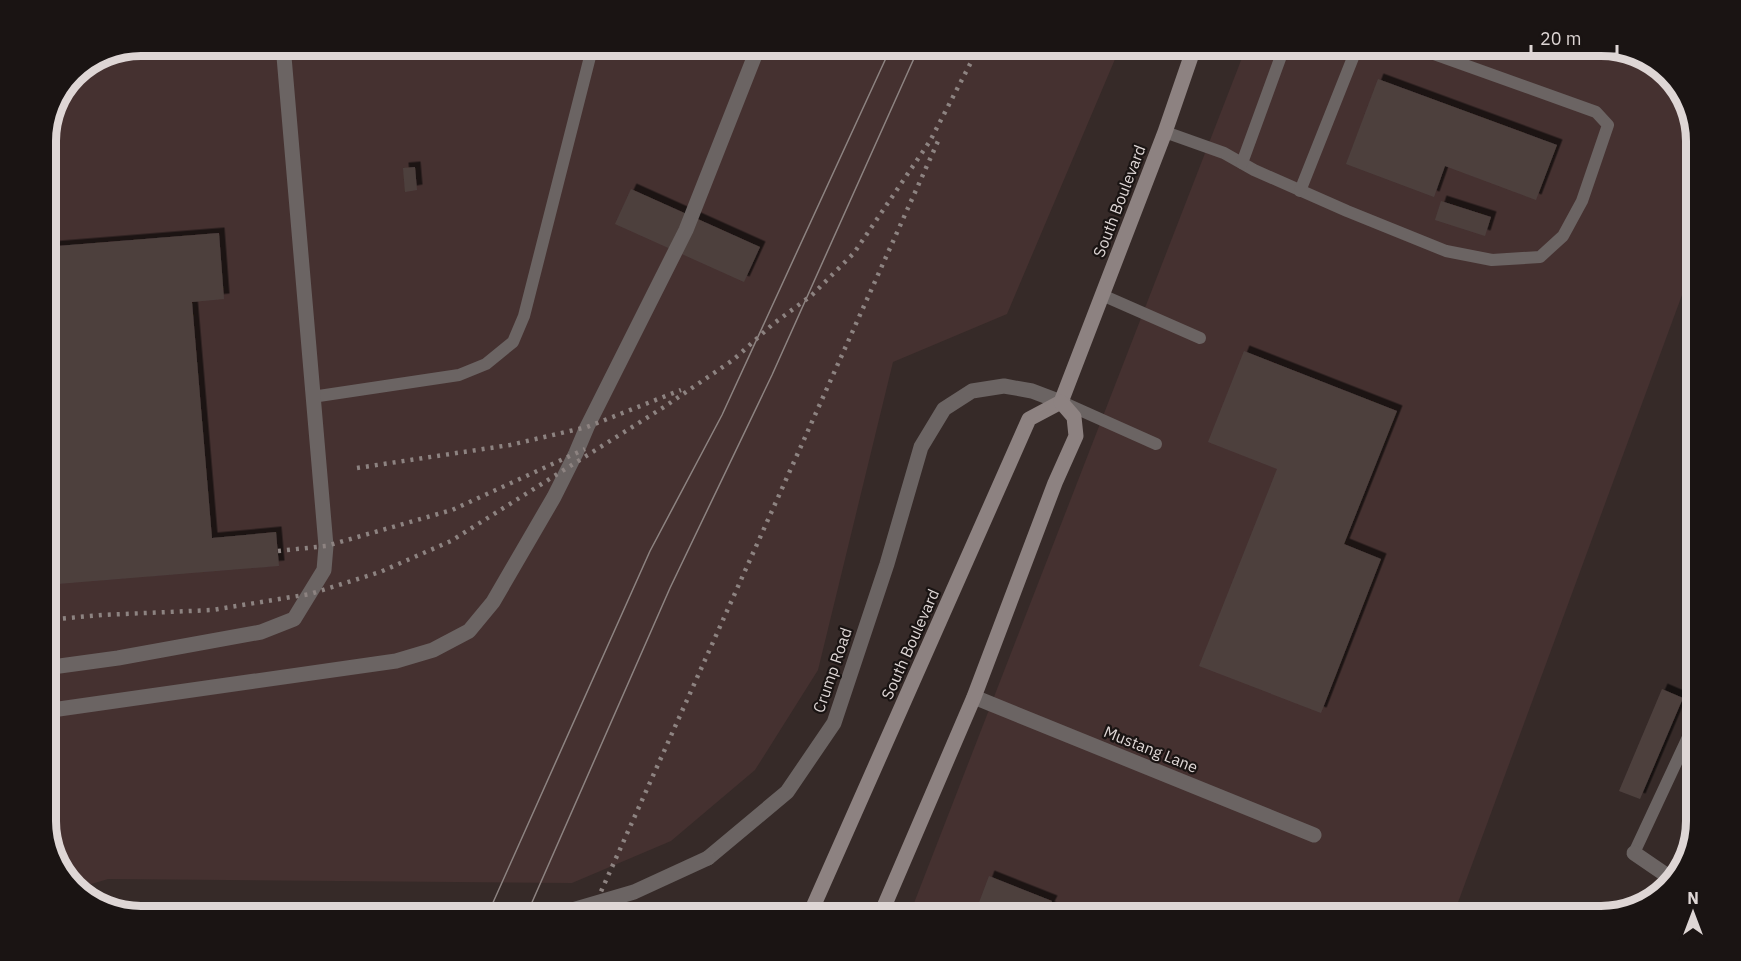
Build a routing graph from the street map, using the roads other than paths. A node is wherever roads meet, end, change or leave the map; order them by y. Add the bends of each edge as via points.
1 (284, 55) edge
2 (590, 55) edge
3 (755, 55) edge
4 (1192, 55) edge
5 (1281, 55) edge
6 (1354, 55) edge
7 (1437, 55) edge
8 (1165, 132) junction
9 (1242, 162) junction
10 (1300, 191) junction
11 (1102, 294) junction
12 (1200, 338) dead end
13 (312, 396) junction
14 (1061, 402) junction
15 (1156, 444) dead end
16 (56, 666) edge
17 (974, 697) junction
18 (56, 709) edge
19 (1686, 742) edge
20 (1314, 835) dead end
21 (1634, 853) joint
22 (1666, 875) edge
23 (586, 906) edge
24 (813, 906) edge
25 (884, 906) edge

1 - 13 street
2 - 13 lane via 524,316 513,342 486,364 459,375
3 - 18 street via 686,230 570,466 493,602 469,632 434,650 396,662
4 - 8 main road, South Boulevard
5 - 9 lane
6 - 10 lane
7 - 10 lane via 1596,112 1608,125 1582,201 1563,236 1539,257 1492,260 1446,251
8 - 9 lane
8 - 11 main road, South Boulevard
9 - 10 lane
11 - 12 lane
11 - 14 main road, South Boulevard
13 - 16 street via 325,562 294,619 261,632
14 - 15 lane
14 - 17 main road via 1074,417 1076,436
14 - 23 street, Crump Road, bridge via 1004,386 972,391 944,409 921,447 834,723 787,792 708,858 634,892
14 - 24 main road, South Boulevard via 1029,419
17 - 20 street, Mustang Lane
17 - 25 main road
19 - 21 lane
21 - 22 street

